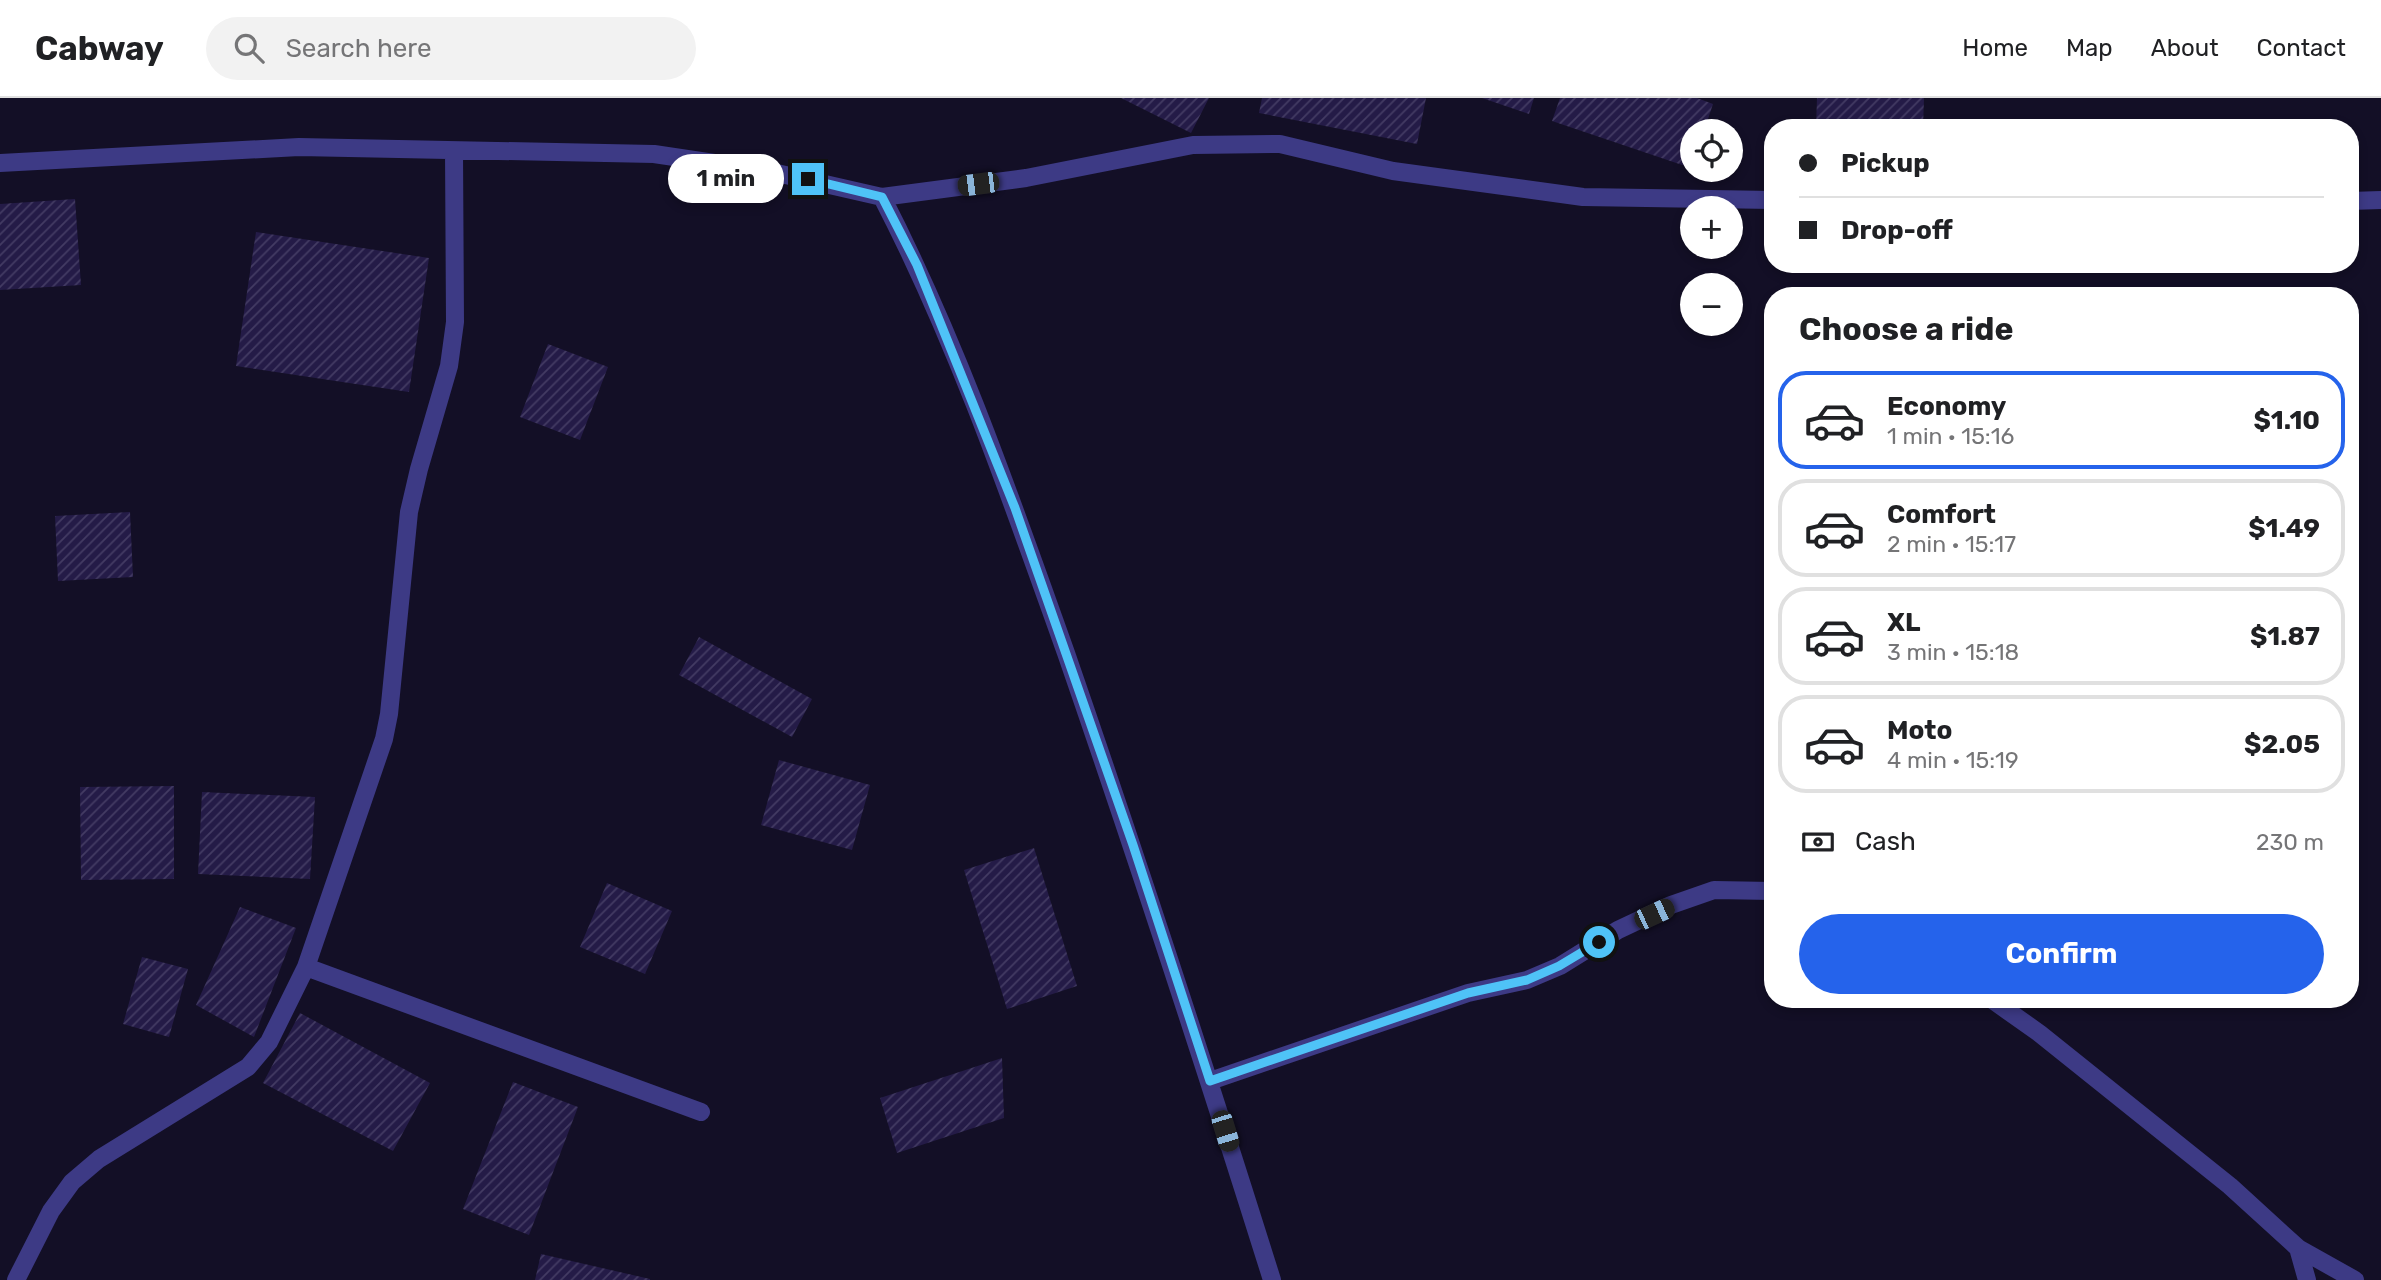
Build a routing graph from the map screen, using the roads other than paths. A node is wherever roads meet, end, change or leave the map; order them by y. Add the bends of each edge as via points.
1 (454, 151) junction
2 (0, 163) edge
3 (882, 197) junction
4 (1764, 200) edge
5 (2381, 200) edge
6 (2359, 201) edge
7 (1764, 891) edge
8 (306, 967) junction
9 (2004, 1008) edge
10 (1210, 1081) junction
11 (701, 1112) dead end
12 (2298, 1248) junction
13 (16, 1280) edge
14 (1272, 1280) edge
15 (2307, 1280) edge
16 (2355, 1280) edge

1 - 2 street via 299,147
1 - 3 street via 654,154 768,171
1 - 8 street via 455,323 449,366 410,512 389,714
3 - 4 street via 1026,178 1193,145 1280,144 1393,171 1583,197
3 - 10 street via 917,265 1015,508
5 - 6 street
7 - 10 street via 1714,890 1618,930 1527,980 1468,993
8 - 11 street
8 - 13 street via 269,1042 248,1067 99,1159 72,1182 51,1211
9 - 12 street via 2230,1186
10 - 14 street
12 - 15 street
12 - 16 street

